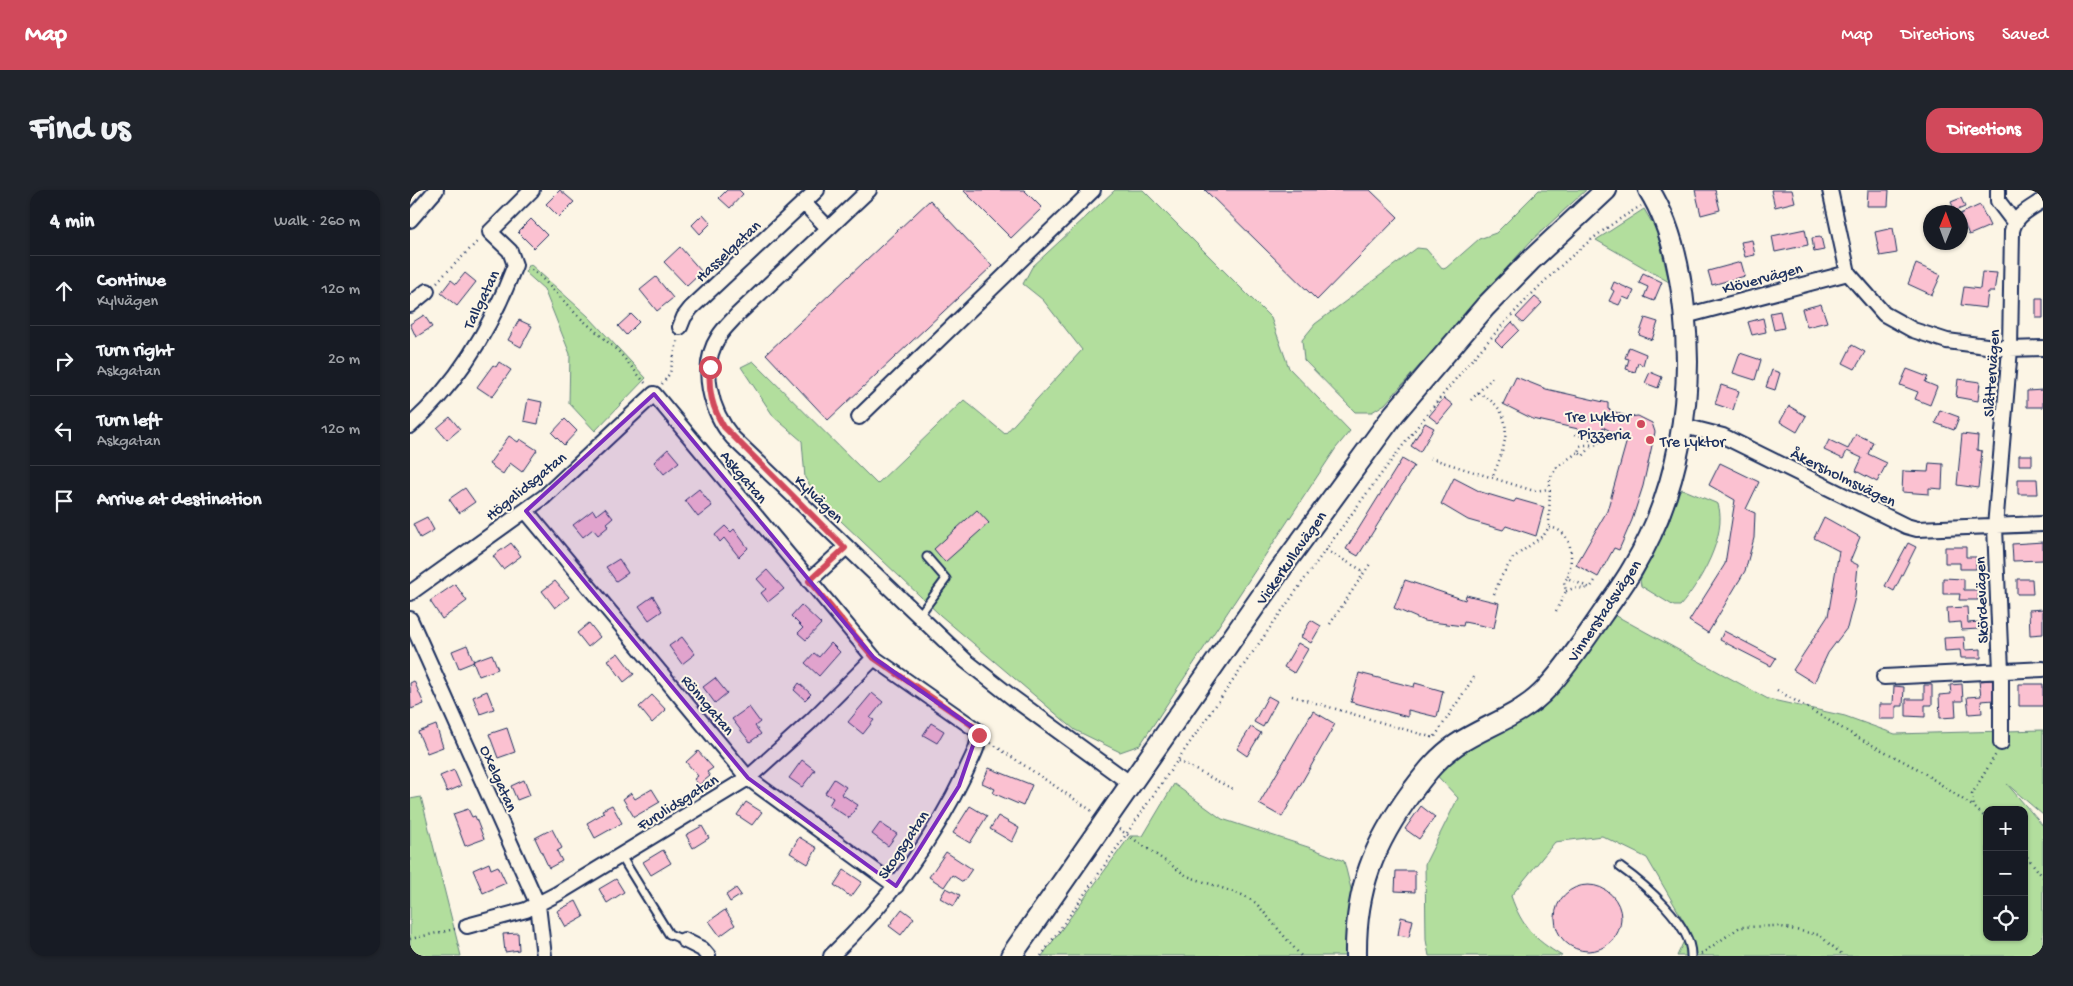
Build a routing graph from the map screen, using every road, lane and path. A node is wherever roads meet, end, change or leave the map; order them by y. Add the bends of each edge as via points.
1 (436, 190) edge
2 (532, 190) edge
3 (817, 190) edge
4 (869, 190) edge
5 (1093, 190) edge
6 (1606, 190) edge
7 (1830, 190) edge
8 (1998, 190) edge
9 (1651, 194) edge
10 (2043, 200) edge
11 (804, 203) junction
12 (410, 220) edge
13 (2014, 222) junction
14 (828, 228) junction
15 (490, 232) junction
16 (514, 258) junction
17 (1848, 272) junction
18 (427, 291) joint
19 (410, 305) edge
20 (1685, 316) junction
21 (680, 327) joint
22 (2043, 348) edge
23 (2010, 349) junction
24 (1496, 375) dead end
25 (1478, 393) junction
26 (654, 394) junction
27 (1471, 400) dead end
28 (859, 418) dead end
29 (410, 426) edge
30 (1684, 426) junction
31 (1574, 434) dead end
32 (1620, 436) dead end
33 (1602, 443) junction
34 (1591, 447) junction
35 (1578, 452) junction
36 (1430, 458) dead end
37 (1492, 478) junction
38 (1549, 490) junction
39 (526, 511) junction
40 (2043, 524) edge
41 (1549, 527) junction
42 (1995, 527) junction
43 (845, 548) junction
44 (1326, 550) junction
45 (928, 557) dead end
46 (1311, 559) dead end
47 (1317, 562) junction
48 (1370, 564) dead end
49 (1365, 572) junction
50 (1567, 578) junction
51 (1597, 578) dead end
52 (809, 581) junction
53 (1590, 588) junction
54 (1566, 591) junction
55 (410, 593) edge
56 (1494, 594) dead end
57 (1556, 611) dead end
58 (918, 617) junction
59 (410, 619) edge
60 (1330, 624) dead end
61 (874, 658) junction
62 (2043, 669) edge
63 (2001, 671) junction
64 (1474, 677) dead end
65 (1884, 677) dead end
66 (1777, 690) dead end
67 (1292, 696) dead end
68 (979, 735) junction
69 (2001, 743) joint
70 (1178, 760) junction
71 (748, 778) junction
72 (1131, 784) junction
73 (1233, 789) dead end
74 (1974, 807) junction
75 (1983, 815) edge
76 (1105, 821) junction
77 (1127, 833) junction
78 (621, 856) junction
79 (2028, 858) edge
80 (1620, 867) dead end
81 (2043, 877) edge
82 (896, 886) junction
83 (538, 905) junction
84 (467, 926) joint
85 (410, 939) edge
86 (684, 940) joint
87 (1353, 953) edge
88 (544, 956) edge
89 (708, 956) edge
90 (831, 956) edge
91 (1011, 956) edge
92 (1041, 956) edge
93 (1301, 956) edge
94 (1691, 956) edge
95 (1698, 956) edge
96 (1844, 956) edge

1 - 12 street
2 - 15 street
3 - 11 street, Hasselgatan
4 - 14 street, Kylvägen
5 - 28 street
6 - 72 main road, Vickerkullavägen via 1485,307 1394,414 1280,570
7 - 17 street
8 - 13 street via 1998,201
9 - 20 main road, Vinnerstadsvägen via 1665,220 1675,255
9 - 44 path via 1578,248 1522,304 1415,428
10 - 13 street
11 - 14 street
11 - 21 street, Hasselgatan via 690,308
13 - 23 street, Slåttervägen
14 - 43 street, Kylvägen via 719,336 711,356 710,392 717,417 733,438
15 - 16 street, Tallgatan
15 - 18 path
16 - 26 path via 540,276 618,352
16 - 29 street, Tallgatan via 515,266 507,288 477,347 446,389
17 - 20 street, Klövervägen
17 - 23 street via 1875,306 1896,322 1947,341
18 - 19 street
20 - 30 main road, Vinnerstadsvägen
21 - 26 path via 670,373
22 - 23 street
23 - 42 street, Slåttervägen
24 - 25 path
25 - 27 path
25 - 37 path via 1496,407 1508,431
26 - 39 street, Högalidsgatan
26 - 52 street, Askgatan
30 - 42 street, Åkersholmsvägen via 1723,436 1906,526 1928,530
30 - 87 main road, Vinnerstadsvägen via 1670,482 1649,539 1633,569 1573,657 1536,700 1468,737 1440,757 1394,816 1381,838 1366,878
31 - 33 path
32 - 33 path
33 - 34 path
34 - 35 path via 1580,446
34 - 35 path via 1583,456
35 - 38 path via 1557,467 1550,478
36 - 37 path
37 - 38 path via 1534,491
38 - 41 path
39 - 55 street, Högalidsgatan
39 - 71 street, Rönngatan
40 - 42 street, Åkersholmsvägen
41 - 50 path via 1556,528 1567,537 1572,560
41 - 56 path via 1544,535 1513,558
42 - 63 street, Skördevägen
43 - 52 street
43 - 58 street, Kylvägen
44 - 47 path
44 - 49 path
45 - 58 lane via 946,579
46 - 47 path
47 - 70 path
48 - 49 path
49 - 60 path
50 - 53 path
50 - 54 path via 1564,582
51 - 53 path
52 - 61 street, Askgatan
53 - 54 path
54 - 57 path
58 - 72 street, Kylvägen via 1012,698
59 - 83 street, Oxelgatan
61 - 68 street, Askgatan via 976,728
61 - 71 street, Furulidsgatan
62 - 63 street
63 - 65 street
63 - 69 street, Skördevägen
64 - 67 path via 1434,738
66 - 74 path via 1918,769
68 - 76 path
68 - 82 street, Skogsgatan via 955,793
69 - 74 path via 1972,794
70 - 73 path
70 - 77 path
71 - 78 street, Furulidsgatan
71 - 82 street, Rönngatan
72 - 76 main road, Vickerkullavägen
74 - 75 path
76 - 77 path
76 - 91 main road, Vickerkullavägen
77 - 92 path
77 - 93 path via 1186,876 1256,903
78 - 83 street, Furulidsgatan
78 - 86 lane via 669,934
79 - 81 path
80 - 94 lane via 1643,883 1659,900 1685,933
82 - 90 street, Skogsgatan via 861,928
83 - 84 street, Furulidsgatan
83 - 88 street, Oxelgatan
84 - 85 path
86 - 89 street
95 - 96 path via 1740,926 1768,926 1820,935

